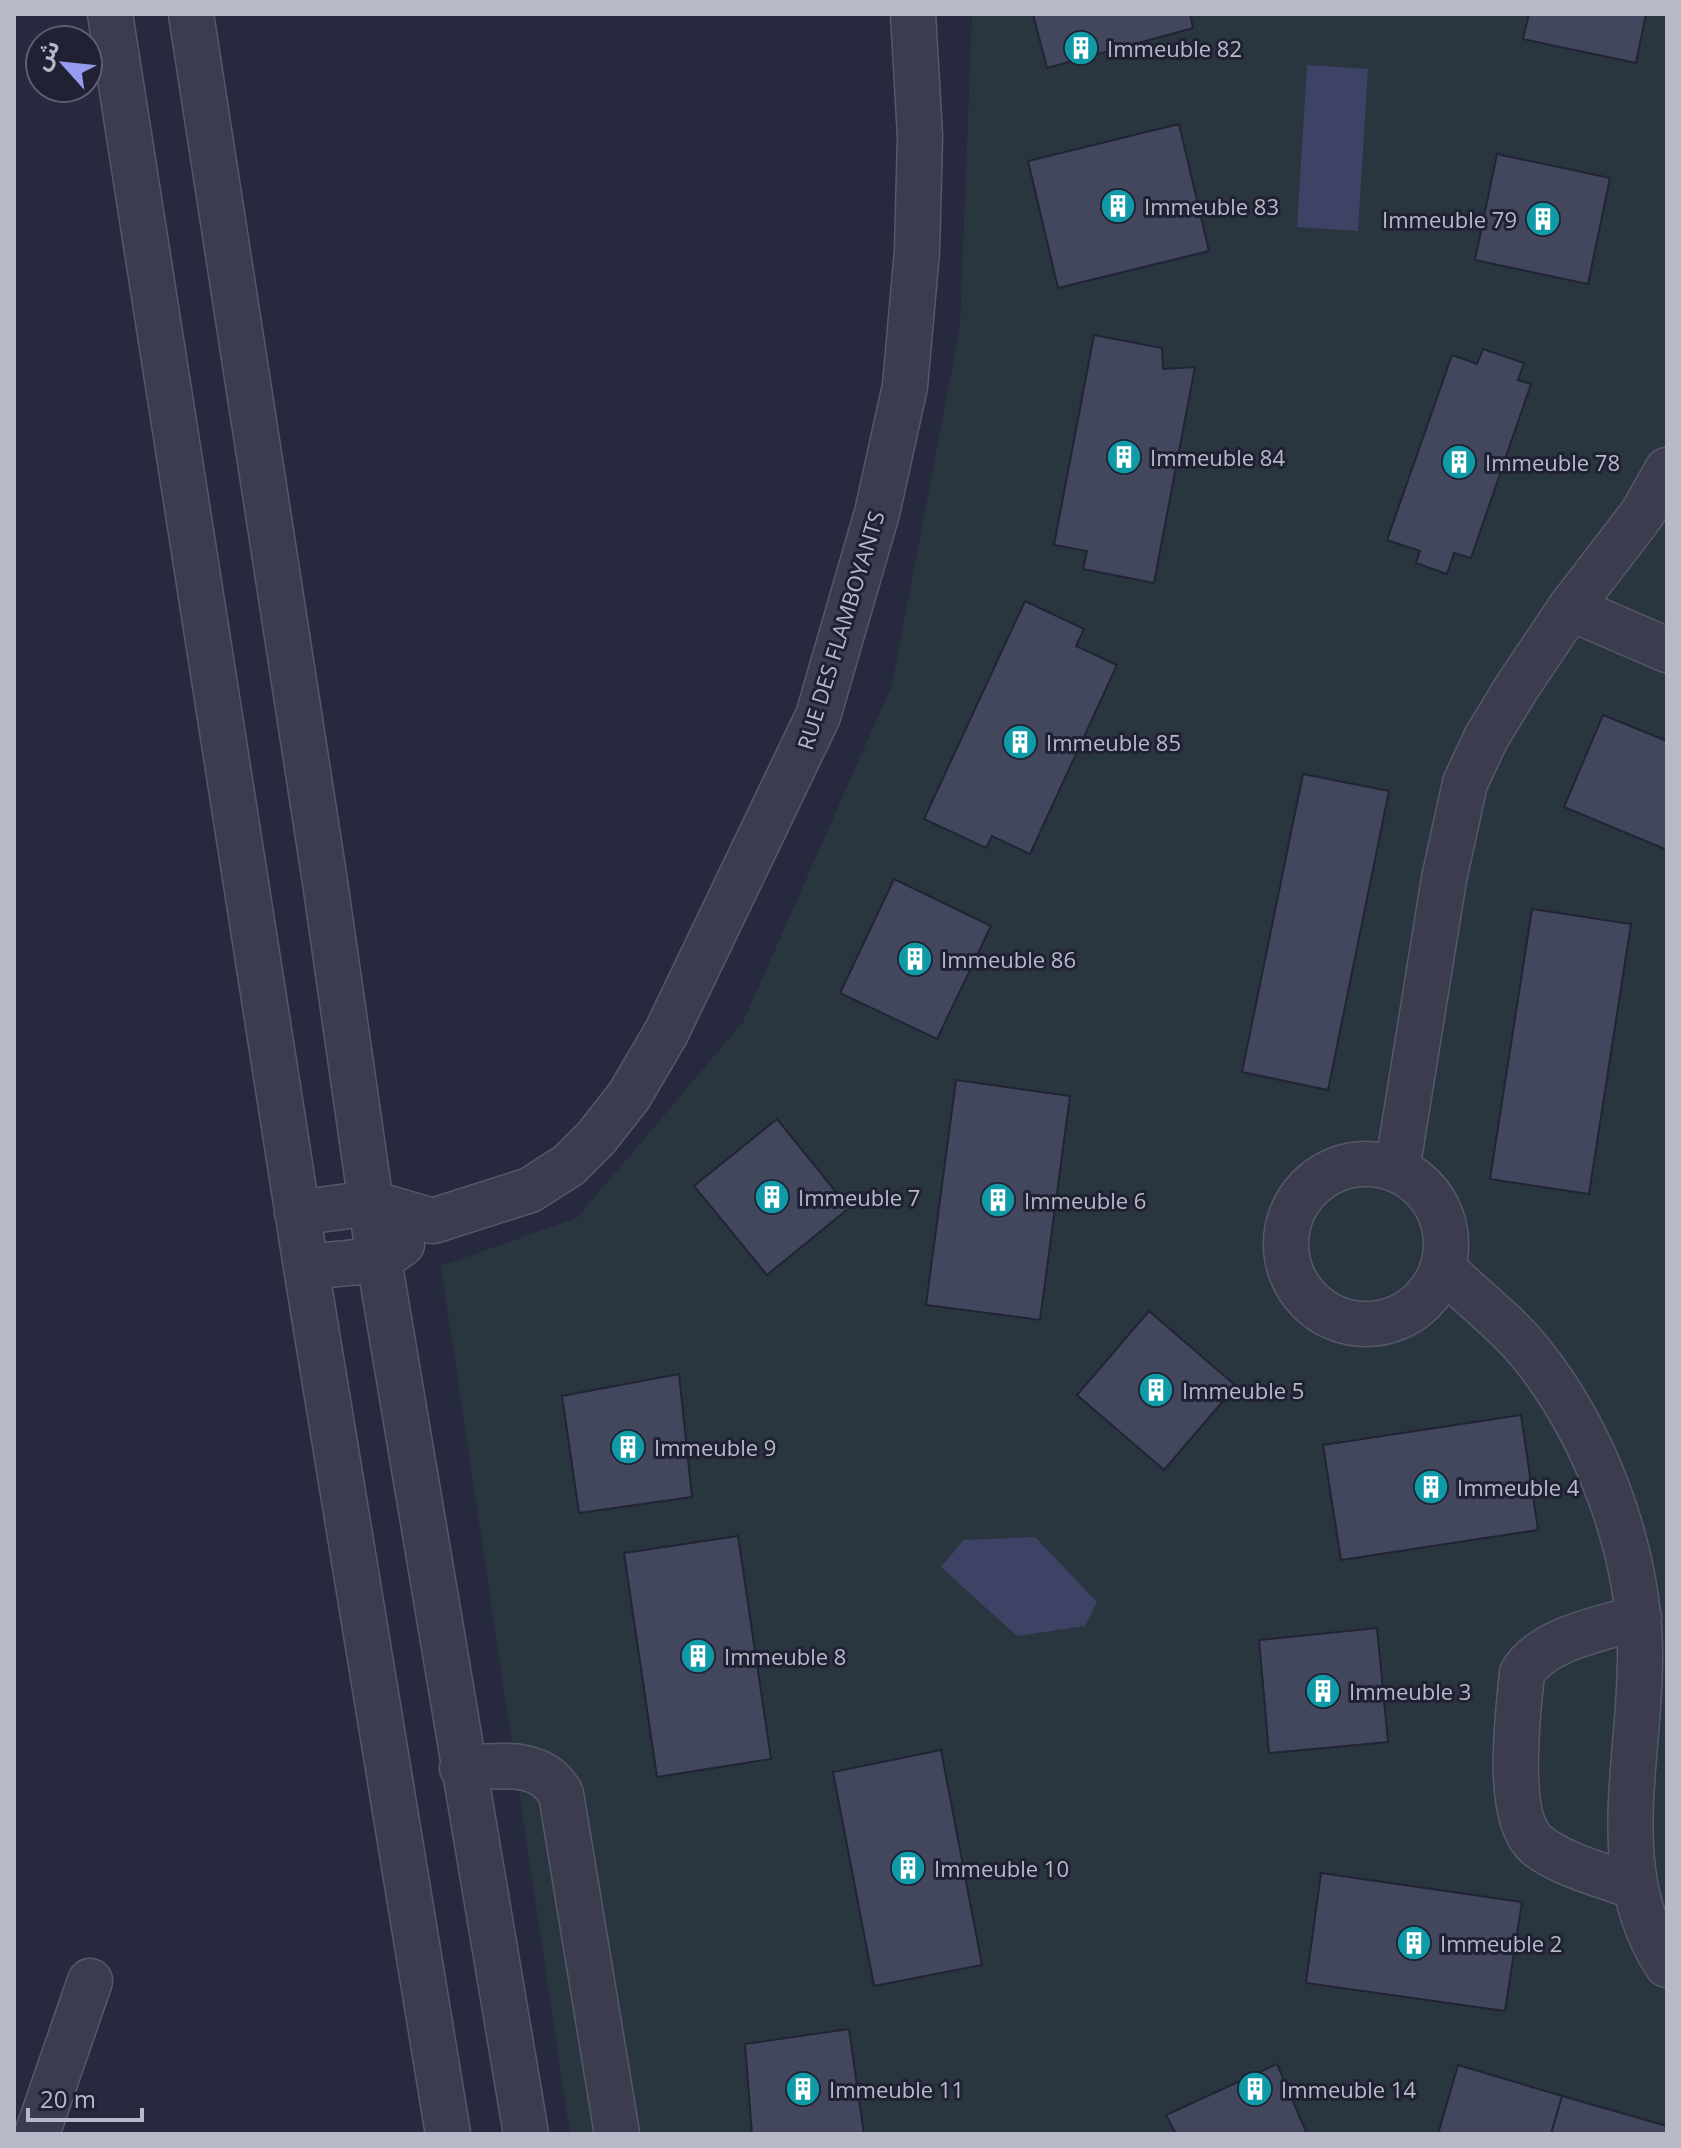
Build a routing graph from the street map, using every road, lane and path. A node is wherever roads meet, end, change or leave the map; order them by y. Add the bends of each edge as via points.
1 (110, 14) edge
2 (191, 14) edge
3 (913, 14) edge
4 (1667, 470) edge
5 (1570, 608) junction
6 (1667, 650) edge
7 (1397, 1170) junction
8 (371, 1203) junction
9 (297, 1213) junction
10 (433, 1221) junction
11 (379, 1260) junction
12 (306, 1267) junction
13 (1443, 1268) junction
14 (1639, 1617) junction
15 (462, 1768) junction
16 (1634, 1887) junction
17 (1667, 1965) edge
18 (90, 1981) dead end
19 (37, 2134) edge
20 (448, 2134) edge
21 (526, 2134) edge
22 (617, 2134) edge

1 - 9 street
2 - 8 street
3 - 10 street, RUE DES FLAMBOYANTS via 920,136 905,386 877,513 818,716 697,972 629,1096 569,1165 530,1190
4 - 5 street via 1642,514
5 - 6 street
5 - 7 street via 1486,738 1465,783 1444,879
7 - 13 street via 1421,1186 1438,1210 1446,1238
7 - 13 street via 1354,1165 1328,1174 1307,1191 1292,1214 1286,1240 1294,1280 1321,1311 1345,1322 1372,1325 1399,1318 1421,1303
8 - 9 street
8 - 10 street
8 - 11 street
9 - 12 street
10 - 11 street, RUE DES FLAMBOYANTS
11 - 12 street
11 - 15 street
12 - 20 street
13 - 14 street via 1530,1353 1577,1426 1619,1529
14 - 16 street via 1630,1832
14 - 16 street via 1573,1638 1528,1663 1522,1673 1517,1754 1519,1803 1528,1836 1562,1859
15 - 21 street
15 - 22 street via 530,1767 552,1778 561,1794
16 - 17 street via 1651,1938
18 - 19 street

